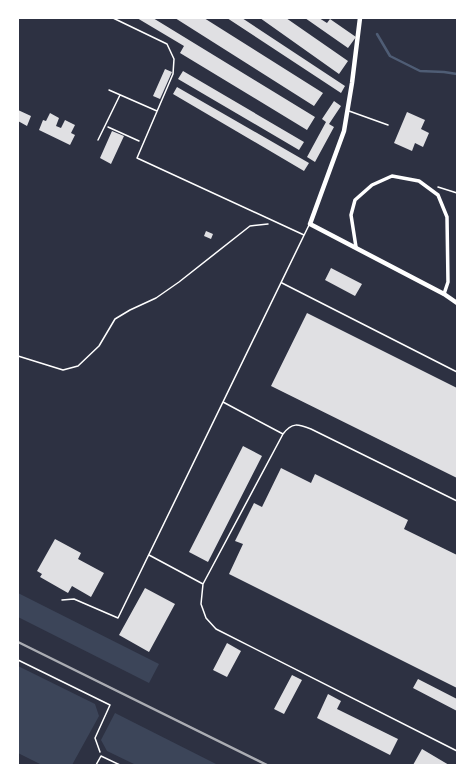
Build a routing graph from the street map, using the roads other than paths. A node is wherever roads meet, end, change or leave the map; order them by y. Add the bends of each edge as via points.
1 (113, 18) edge
2 (360, 18) edge
3 (109, 90) dead end
4 (120, 95) junction
5 (348, 110) junction
6 (157, 111) junction
7 (388, 125) dead end
8 (98, 140) dead end
9 (310, 224) junction
10 (304, 235) junction
11 (356, 247) junction
12 (282, 282) junction
13 (444, 294) junction
14 (457, 303) edge
15 (457, 372) edge
16 (223, 402) junction
17 (283, 434) junction
18 (457, 501) edge
19 (149, 556) junction
20 (203, 584) junction
21 (62, 600) dead end
22 (457, 751) edge
23 (96, 765) edge
24 (120, 765) edge

1 - 6 lane via 167,44 174,59 173,74
2 - 5 street
3 - 4 lane
4 - 6 lane
4 - 8 lane
5 - 7 lane
5 - 9 street via 344,131
6 - 10 lane via 137,158
9 - 10 lane
9 - 11 street
10 - 12 lane
11 - 13 street
11 - 13 street via 350,215 356,200 372,185 392,176 419,181 438,195 448,217 448,282
12 - 15 lane
12 - 16 lane
13 - 14 street
16 - 17 lane
16 - 19 lane
17 - 18 lane via 288,426 298,424
17 - 20 lane
19 - 20 lane
19 - 21 lane via 118,618 74,599
20 - 22 lane via 200,604 206,618 216,629
23 - 24 lane via 101,756

